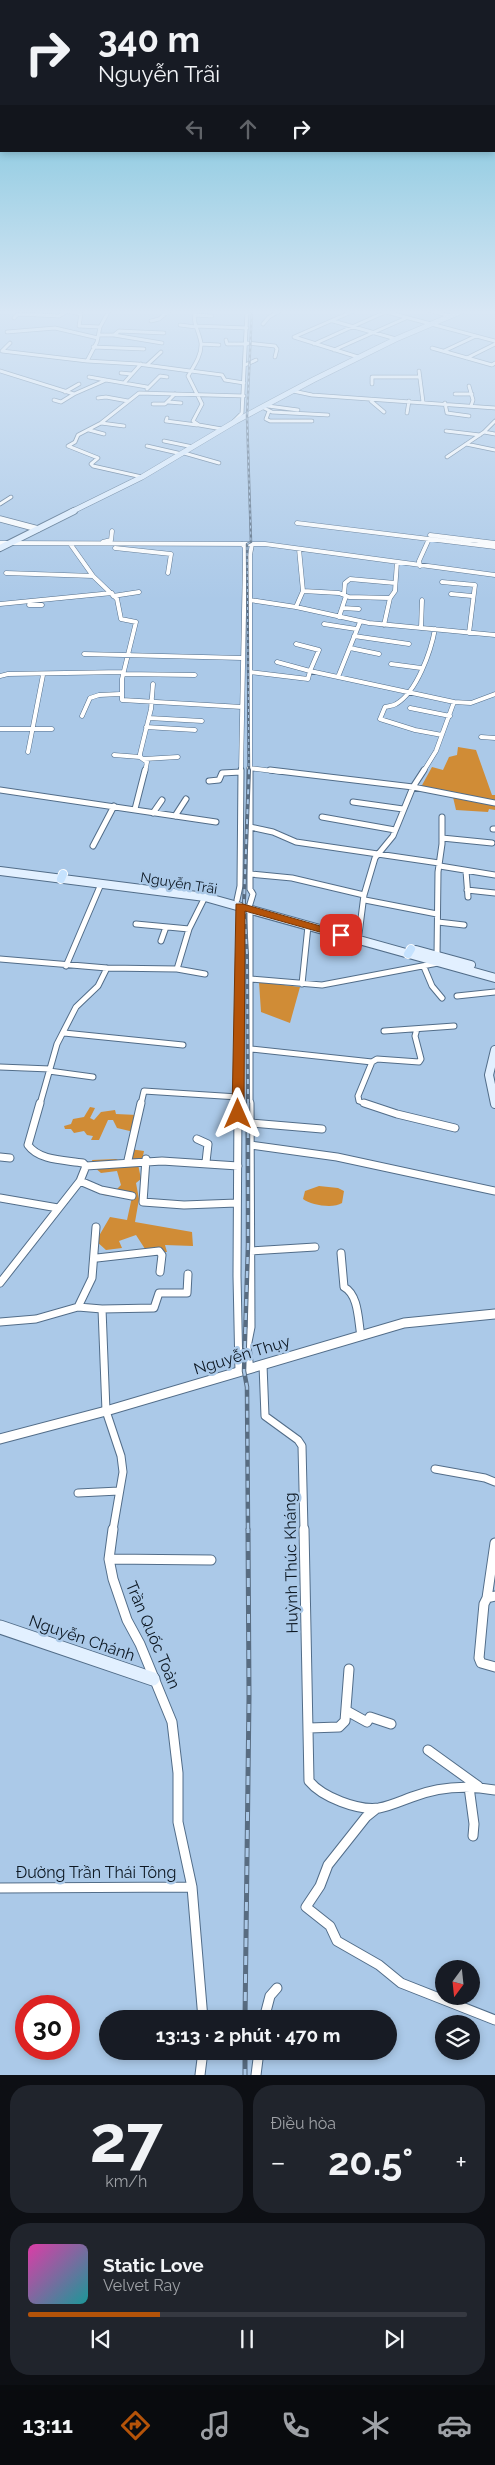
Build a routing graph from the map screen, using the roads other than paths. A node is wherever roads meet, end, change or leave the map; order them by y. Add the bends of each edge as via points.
1 (122, 406) edge
2 (201, 406) edge
3 (243, 406) edge
4 (271, 406) edge
5 (377, 406) edge
6 (408, 406) edge
7 (446, 406) edge
8 (471, 406) edge
9 (267, 408) junction
10 (495, 408) edge
11 (298, 410) dead end
12 (384, 412) dead end
13 (407, 414) dead end
14 (328, 415) dead end
15 (469, 416) dead end
16 (167, 418) dead end
17 (312, 421) dead end
18 (495, 421) edge
19 (101, 423) junction
20 (231, 424) junction
21 (199, 425) junction
22 (124, 426) dead end
23 (222, 429) junction
24 (89, 430) junction
25 (446, 431) dead end
26 (484, 432) junction
27 (104, 434) dead end
28 (495, 434) edge
29 (480, 435) junction
30 (164, 441) dead end
31 (466, 444) junction
32 (147, 446) dead end
33 (193, 447) junction
34 (495, 450) edge
35 (183, 454) junction
36 (447, 457) dead end
37 (219, 463) dead end
38 (142, 477) junction
39 (11, 497) dead end
40 (0, 504) edge
41 (0, 519) edge
42 (298, 521) dead end
43 (38, 529) junction
44 (112, 531) dead end
45 (431, 538) junction
46 (17, 540) junction
47 (495, 542) edge
48 (0, 543) edge
49 (10, 543) junction
50 (104, 543) junction
51 (242, 544) junction
52 (252, 544) junction
53 (71, 545) junction
54 (495, 547) edge
55 (0, 548) edge
56 (299, 549) junction
57 (398, 562) junction
58 (420, 566) junction
59 (6, 573) dead end
60 (168, 573) dead end
61 (93, 576) junction
62 (495, 576) edge
63 (442, 582) dead end
64 (395, 583) junction
65 (303, 591) junction
66 (139, 592) dead end
67 (112, 594) junction
68 (451, 594) dead end
69 (345, 595) junction
70 (472, 596) junction
71 (390, 598) junction
72 (250, 600) junction
73 (422, 600) dead end
74 (0, 604) edge
75 (42, 605) dead end
76 (296, 607) junction
77 (343, 608) junction
78 (359, 610) dead end
79 (339, 617) junction
80 (360, 622) junction
81 (324, 624) dead end
82 (384, 625) junction
83 (421, 628) junction
84 (356, 629) junction
85 (435, 629) junction
86 (469, 633) junction
87 (495, 635) edge
88 (354, 636) junction
89 (296, 644) dead end
90 (409, 644) dead end
91 (350, 648) junction
92 (84, 654) dead end
93 (379, 654) dead end
94 (128, 655) junction
95 (242, 658) junction
96 (277, 662) dead end
97 (391, 664) dead end
98 (421, 668) junction
99 (310, 671) junction
100 (250, 672) junction
101 (123, 673) junction
102 (44, 675) junction
103 (195, 675) dead end
104 (0, 676) edge
105 (338, 677) junction
106 (153, 684) dead end
107 (408, 691) junction
108 (120, 694) junction
109 (495, 694) edge
110 (151, 700) junction
111 (454, 702) junction
112 (242, 707) junction
113 (410, 708) dead end
114 (82, 716) dead end
115 (450, 716) junction
116 (149, 718) junction
117 (202, 721) dead end
118 (146, 728) junction
119 (0, 729) edge
120 (33, 729) junction
121 (52, 729) dead end
122 (195, 730) dead end
123 (442, 736) junction
124 (481, 737) dead end
125 (495, 738) edge
126 (28, 752) dead end
127 (114, 755) dead end
128 (178, 757) dead end
129 (142, 758) junction
130 (249, 768) junction
131 (241, 772) junction
132 (209, 781) dead end
133 (413, 787) junction
134 (0, 790) edge
135 (186, 799) dead end
136 (162, 800) dead end
137 (353, 802) dead end
138 (495, 803) edge
139 (114, 806) junction
140 (135, 809) junction
141 (403, 809) junction
142 (153, 813) junction
143 (175, 816) junction
144 (322, 817) dead end
145 (442, 817) dead end
146 (216, 822) dead end
147 (250, 826) junction
148 (395, 830) junction
149 (442, 838) junction
150 (492, 843) dead end
151 (93, 846) dead end
152 (380, 853) junction
153 (439, 865) junction
154 (0, 866) edge
155 (0, 871) edge
156 (466, 871) junction
157 (250, 874) junction
158 (495, 875) edge
159 (62, 877) junction
160 (101, 884) junction
161 (468, 890) junction
162 (495, 893) edge
163 (204, 897) junction
164 (364, 897) junction
165 (468, 897) dead end
166 (238, 904) junction
167 (250, 907) junction
168 (438, 914) junction
169 (438, 922) junction
170 (136, 924) dead end
171 (464, 925) dead end
172 (308, 926) junction
173 (166, 927) junction
174 (190, 930) junction
175 (359, 934) junction
176 (161, 941) dead end
177 (410, 951) junction
178 (0, 959) edge
179 (438, 959) junction
180 (66, 966) junction
181 (424, 967) junction
182 (107, 968) junction
183 (177, 969) junction
184 (495, 972) edge
185 (205, 974) dead end
186 (495, 978) edge
187 (251, 979) junction
188 (302, 984) junction
189 (495, 992) edge
190 (457, 996) dead end
191 (442, 998) dead end
192 (454, 1026) dead end
193 (418, 1029) junction
194 (384, 1031) dead end
195 (64, 1032) junction
196 (183, 1045) dead end
197 (251, 1049) junction
198 (495, 1050) edge
199 (372, 1062) junction
200 (0, 1067) edge
201 (50, 1070) junction
202 (93, 1077) dead end
203 (238, 1097) junction
204 (495, 1104) edge
205 (252, 1123) junction
206 (455, 1128) dead end
207 (322, 1129) dead end
208 (197, 1139) dead end
209 (251, 1146) junction
210 (0, 1158) edge
211 (10, 1158) dead end
212 (146, 1159) junction
213 (128, 1160) junction
214 (206, 1162) junction
215 (86, 1166) junction
216 (238, 1166) junction
217 (80, 1181) junction
218 (495, 1191) edge
219 (132, 1196) dead end
220 (0, 1198) edge
221 (237, 1203) junction
222 (58, 1208) junction
223 (96, 1227) dead end
224 (314, 1247) dead end
225 (251, 1250) junction
226 (341, 1252) dead end
227 (97, 1258) junction
228 (160, 1272) dead end
229 (188, 1274) dead end
230 (0, 1282) edge
231 (78, 1307) junction
232 (102, 1309) junction
233 (495, 1314) edge
234 (0, 1322) edge
235 (361, 1336) junction
236 (263, 1365) junction
237 (250, 1369) junction
238 (239, 1372) junction
239 (106, 1411) junction
240 (0, 1439) edge
241 (435, 1469) dead end
242 (495, 1482) edge
243 (119, 1491) junction
244 (78, 1493) dead end
245 (495, 1543) edge
246 (109, 1559) junction
247 (211, 1560) dead end
248 (491, 1597) edge
249 (0, 1628) edge
250 (495, 1667) edge
251 (350, 1669) dead end
252 (153, 1679) junction
253 (346, 1711) junction
254 (391, 1724) dead end
255 (309, 1728) junction
256 (428, 1750) dead end
257 (473, 1787) junction
258 (495, 1790) edge
259 (376, 1809) junction
260 (474, 1836) dead end
261 (192, 1887) junction
262 (0, 1888) edge
263 (277, 1988) dead end
264 (202, 2010) edge
265 (266, 2010) edge
266 (495, 2020) edge
267 (202, 2060) edge
268 (258, 2060) edge
269 (200, 2075) edge
270 (256, 2075) edge

1 - 19 street
2 - 21 street via 193,421
3 - 20 street via 242,413
4 - 9 main road
5 - 12 street
6 - 13 street
7 - 15 street via 447,412
8 - 10 street
9 - 11 street
9 - 14 street
9 - 17 street via 266,419
9 - 20 main road
16 - 21 street via 170,424
18 - 26 street
19 - 22 street
19 - 24 street
20 - 23 main road
21 - 23 street
23 - 33 main road
24 - 27 street
24 - 38 street via 78,435 68,446 98,458 91,464 93,466
25 - 29 street
26 - 28 street
26 - 29 street
29 - 31 street
30 - 33 street
31 - 34 street
31 - 36 street
32 - 35 street
33 - 35 main road
35 - 37 street
35 - 38 main road
38 - 43 main road
39 - 40 street
41 - 43 street
42 - 45 street
43 - 46 main road
44 - 50 street via 111,540
45 - 47 street
45 - 54 street
45 - 58 street via 419,561
46 - 49 main road
46 - 50 street
48 - 49 street
49 - 53 street
49 - 55 main road
50 - 51 street
50 - 53 street
50 - 60 street via 109,548 171,554
51 - 52 street
51 - 95 street via 246,560
52 - 56 street
52 - 72 street
53 - 61 street
56 - 57 street
56 - 65 street
57 - 58 street
57 - 64 street
58 - 62 street
59 - 61 street
61 - 67 street
63 - 70 street via 474,584
64 - 69 street via 350,579 345,583
64 - 71 street via 395,591
65 - 69 street
65 - 76 street
66 - 67 street
67 - 74 street
67 - 94 street via 117,599 121,619 136,622
68 - 70 street
69 - 71 street
69 - 77 street
70 - 86 street
71 - 82 street
72 - 76 street
72 - 100 street
73 - 83 street
74 - 75 street
76 - 79 street
77 - 78 street
77 - 79 street
79 - 80 street
80 - 82 street
80 - 84 street
81 - 84 street
82 - 83 street
83 - 85 street
84 - 88 street
85 - 86 street
85 - 98 street via 433,643
86 - 87 street
88 - 90 street
88 - 91 street
89 - 99 street via 319,650
91 - 93 street
91 - 105 street
92 - 94 street
94 - 95 street
94 - 101 street
95 - 112 street
96 - 99 street
97 - 98 street
98 - 107 street
99 - 100 street via 306,680
99 - 105 street
100 - 130 street
101 - 102 street
101 - 103 street
101 - 108 street
102 - 104 street
102 - 120 street via 38,691
105 - 107 street
106 - 110 street
107 - 111 street
107 - 123 street via 396,704 385,707 380,720
108 - 110 street via 122,700
108 - 114 street via 90,696
109 - 111 street via 467,703
110 - 112 street
110 - 116 street
111 - 115 street
112 - 131 street
113 - 115 street
115 - 123 street
116 - 117 street
116 - 118 street
118 - 122 street
118 - 129 street
119 - 120 street
120 - 121 street
120 - 126 street
123 - 133 street
124 - 125 street
127 - 129 street
128 - 129 street
129 - 140 street via 147,762
130 - 133 street
130 - 147 street
131 - 132 street via 222,773 219,780
131 - 166 street
133 - 138 street
133 - 141 street
134 - 139 street
135 - 143 street
136 - 142 street
137 - 141 street
139 - 140 street
139 - 151 street
140 - 142 street
141 - 148 street
142 - 143 street
143 - 146 street
144 - 148 street
145 - 149 street
147 - 152 street via 296,842
147 - 157 street
148 - 152 street
149 - 150 street
149 - 153 street
152 - 153 street
152 - 164 street via 375,858
153 - 156 street
153 - 168 street
154 - 159 main road, Nguyễn Trãi
155 - 159 main road, Nguyễn Trãi
156 - 158 street
156 - 161 street
157 - 164 street via 292,878
157 - 167 street via 253,894
159 - 160 main road, Nguyễn Trãi
159 - 166 main road, Nguyễn Trãi via 206,893
160 - 163 main road, Nguyễn Trãi
160 - 180 street
161 - 162 street
161 - 165 street
163 - 166 main road, Nguyễn Trãi
163 - 174 street
164 - 168 street via 407,910
164 - 175 street
166 - 167 main road, Nguyễn Trãi
166 - 203 street
167 - 172 main road, Nguyễn Trãi
167 - 175 main road, Nguyễn Trãi
167 - 187 street
168 - 169 street
169 - 171 street
169 - 179 street
170 - 173 street
172 - 177 main road, Nguyễn Trãi
172 - 188 street
173 - 174 street
173 - 176 street
174 - 183 street
175 - 177 main road, Nguyễn Trãi
177 - 179 main road, Nguyễn Trãi
178 - 180 street
179 - 181 street
179 - 184 main road, Nguyễn Trãi
179 - 186 main road, Nguyễn Trãi
180 - 182 street
181 - 188 street via 322,985
181 - 191 street via 432,986
182 - 183 street
182 - 195 street via 98,986 76,1007
183 - 185 street
187 - 188 street
187 - 197 street
189 - 190 street
192 - 193 street
193 - 194 street
193 - 199 street via 415,1036 420,1062 377,1058
195 - 196 street
195 - 201 street
197 - 199 street
197 - 205 street
198 - 204 main road via 489,1075
199 - 206 street via 362,1083 359,1102
200 - 201 street
201 - 202 street
201 - 215 street via 28,1145 36,1154
203 - 213 street via 144,1091
203 - 216 street
205 - 207 street
205 - 209 street
208 - 214 street via 208,1144
209 - 218 street via 337,1157
209 - 225 street
210 - 211 street
212 - 213 street
212 - 214 street
212 - 221 street via 143,1202 184,1205
213 - 215 street
214 - 216 street
215 - 217 street
216 - 221 street
217 - 219 street via 101,1190
217 - 222 street
220 - 222 street
221 - 238 street
222 - 230 street
223 - 227 street via 94,1245
224 - 225 street
225 - 237 street via 251,1327 247,1347
226 - 235 street via 344,1286 353,1292
227 - 228 street via 159,1251 162,1255
227 - 231 street via 92,1286
229 - 232 street via 187,1292 159,1294 154,1308
231 - 232 street
231 - 234 street via 36,1319
232 - 239 street, Trần Quốc Toản
233 - 235 street, Nguyễn Thụy via 404,1323
235 - 236 street, Nguyễn Thụy
236 - 237 street, Nguyễn Thụy
236 - 255 street, Huỳnh Thúc Kháng via 265,1416 302,1446
237 - 238 street, Nguyễn Thụy
238 - 239 street, Nguyễn Thụy
239 - 240 street, Nguyễn Thụy
239 - 243 street, Trần Quốc Toản via 121,1456 123,1472
241 - 242 street
243 - 244 street
243 - 246 street, Trần Quốc Toản
245 - 248 street
246 - 247 street
246 - 252 street, Trần Quốc Toản via 126,1620 140,1644
248 - 250 street via 484,1604 480,1658 481,1663
249 - 252 main road, Nguyễn Chánh
251 - 253 street
252 - 261 street, Trần Quốc Toản via 172,1722 178,1773 178,1822
253 - 254 street via 367,1722 370,1717
253 - 255 street via 346,1721 338,1727
255 - 259 street, Huỳnh Thúc Kháng via 308,1780 314,1788
256 - 257 street
257 - 258 street
257 - 259 street via 418,1794
257 - 260 street
259 - 266 street via 328,1866 306,1907 330,1926 337,1941 379,1965 401,1983
261 - 262 street, Đường Trần Thái Tông
261 - 264 street, Trần Quốc Toản
263 - 265 street via 270,1996
267 - 269 street
268 - 270 street

